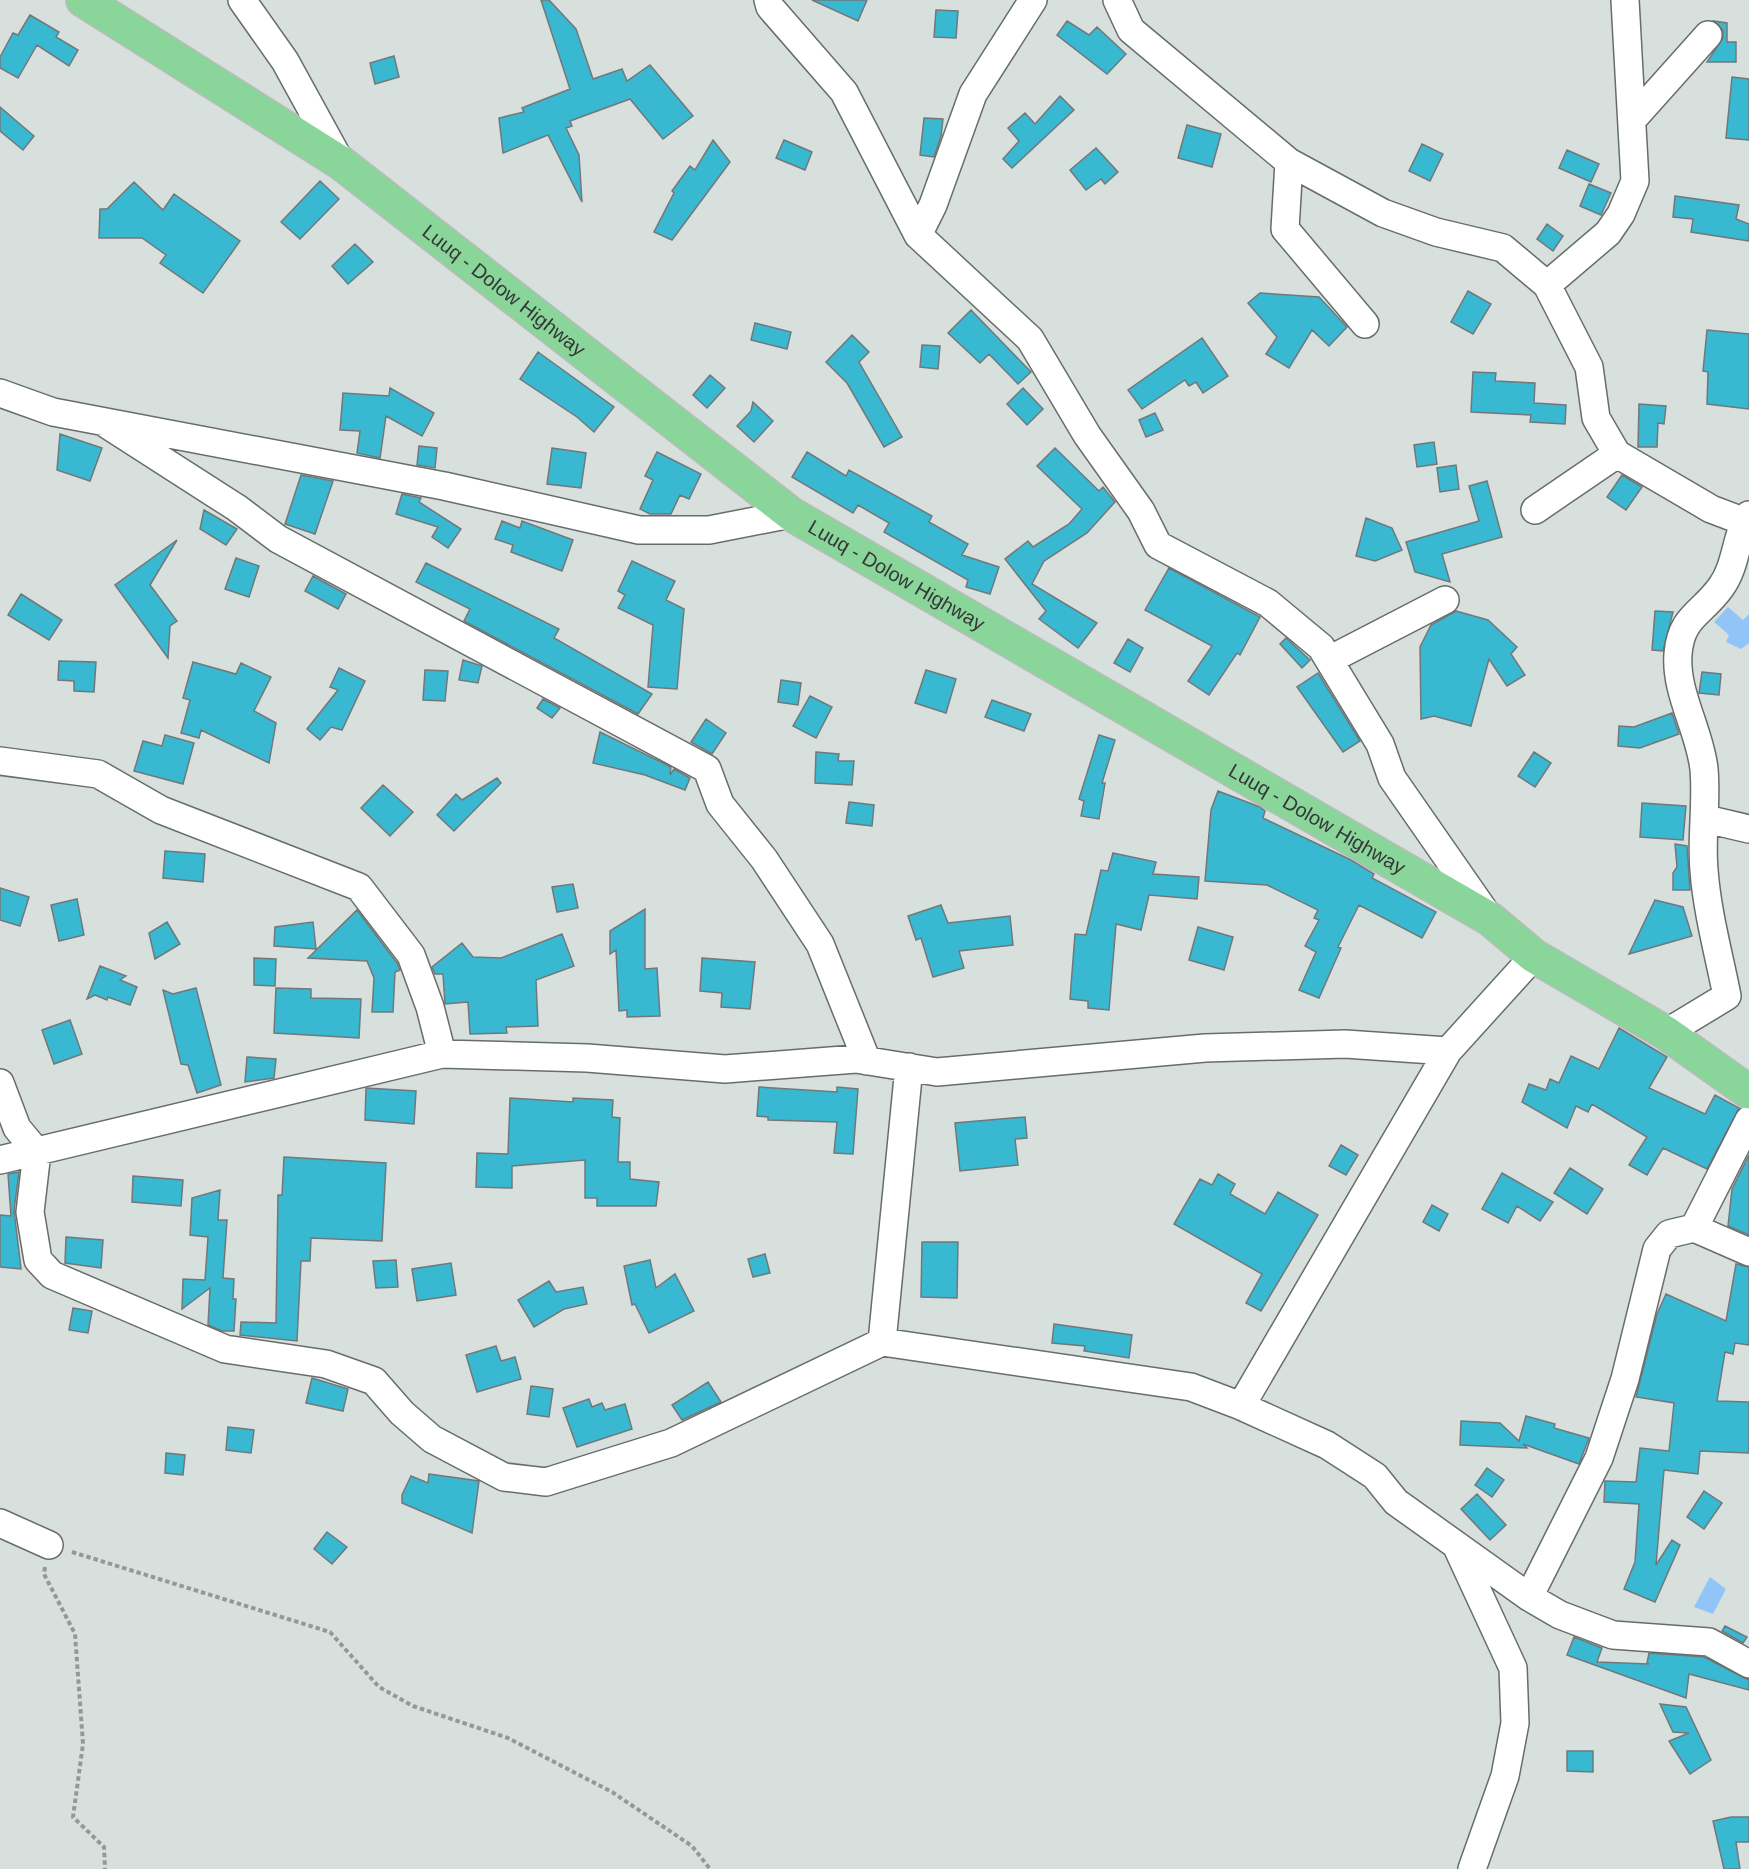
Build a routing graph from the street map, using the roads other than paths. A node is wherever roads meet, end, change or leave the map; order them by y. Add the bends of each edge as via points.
1 (83, 0) edge
2 (242, 0) edge
3 (768, 0) edge
4 (1034, 0) edge
5 (1117, 0) edge
6 (1624, 0) edge
7 (1708, 35) dead end
8 (1632, 120) junction
9 (1289, 162) junction
10 (341, 163) junction
11 (918, 235) junction
12 (1547, 285) junction
13 (1365, 324) dead end
14 (0, 393) edge
15 (103, 422) junction
16 (1617, 454) junction
17 (1535, 510) dead end
18 (791, 514) junction
19 (1747, 518) edge
20 (1445, 600) dead end
21 (1329, 660) junction
22 (0, 761) edge
23 (1706, 819) junction
24 (1749, 829) edge
25 (1490, 919) junction
26 (1533, 956) junction
27 (1738, 997) edge
28 (1666, 1033) junction
29 (1448, 1051) junction
30 (442, 1054) junction
31 (867, 1061) junction
32 (909, 1067) junction
33 (0, 1083) edge
34 (1749, 1092) edge
35 (1749, 1120) edge
36 (37, 1152) junction
37 (0, 1160) edge
38 (1694, 1228) junction
39 (1749, 1252) edge
40 (882, 1342) junction
41 (1241, 1406) junction
42 (0, 1523) edge
43 (49, 1545) road end
44 (1456, 1545) junction
45 (1529, 1597) junction
46 (1749, 1664) edge
47 (1472, 1869) edge

1 - 10 main road, Luuq - Dolow Highway
2 - 10 street via 285,61
3 - 11 street via 844,92
4 - 11 street via 973,94 933,205
5 - 9 street via 1131,30
6 - 8 street
7 - 8 street
8 - 12 street via 1635,181 1621,214 1608,233
9 - 12 street via 1383,213 1436,232 1503,248
9 - 13 street via 1285,229
10 - 18 main road, Luuq - Dolow Highway
11 - 21 street via 1030,339 1087,435 1141,511 1158,545 1268,603 1321,647
12 - 16 street via 1589,367 1596,418
14 - 15 street via 53,412
15 - 18 street via 444,486 639,530 709,530
15 - 31 street via 278,539 707,769 720,804 764,859 820,944
16 - 17 street
16 - 19 street via 1712,509
18 - 25 main road, Luuq - Dolow Highway
19 - 23 street via 1734,564 1721,587 1684,626 1678,654 1679,679 1703,768
20 - 21 street
21 - 25 street via 1380,744 1392,778
22 - 30 street via 98,774 161,810 359,886 411,955
23 - 24 street
23 - 27 street via 1704,869
25 - 26 main road, Luuq - Dolow Highway
26 - 28 main road, Luuq - Dolow Highway
26 - 29 street
27 - 28 street
28 - 34 main road, Luuq - Dolow Highway
29 - 32 street via 1345,1044 1205,1048 937,1072
29 - 41 street
30 - 31 street via 587,1058 725,1069
30 - 36 street
31 - 32 street
32 - 40 street
33 - 36 street via 18,1128
35 - 38 street
36 - 37 street
36 - 40 street via 30,1212 38,1260 52,1275 225,1349 326,1364 374,1381 432,1439 504,1477 546,1482 671,1443
38 - 39 street
38 - 45 street via 1669,1234 1657,1249 1625,1379 1599,1458
40 - 41 street via 1191,1387
41 - 44 street via 1327,1445 1375,1476 1396,1503
42 - 43 street
44 - 45 street
44 - 47 street via 1513,1668 1515,1723 1505,1776
45 - 46 street via 1560,1615 1613,1635 1709,1642

